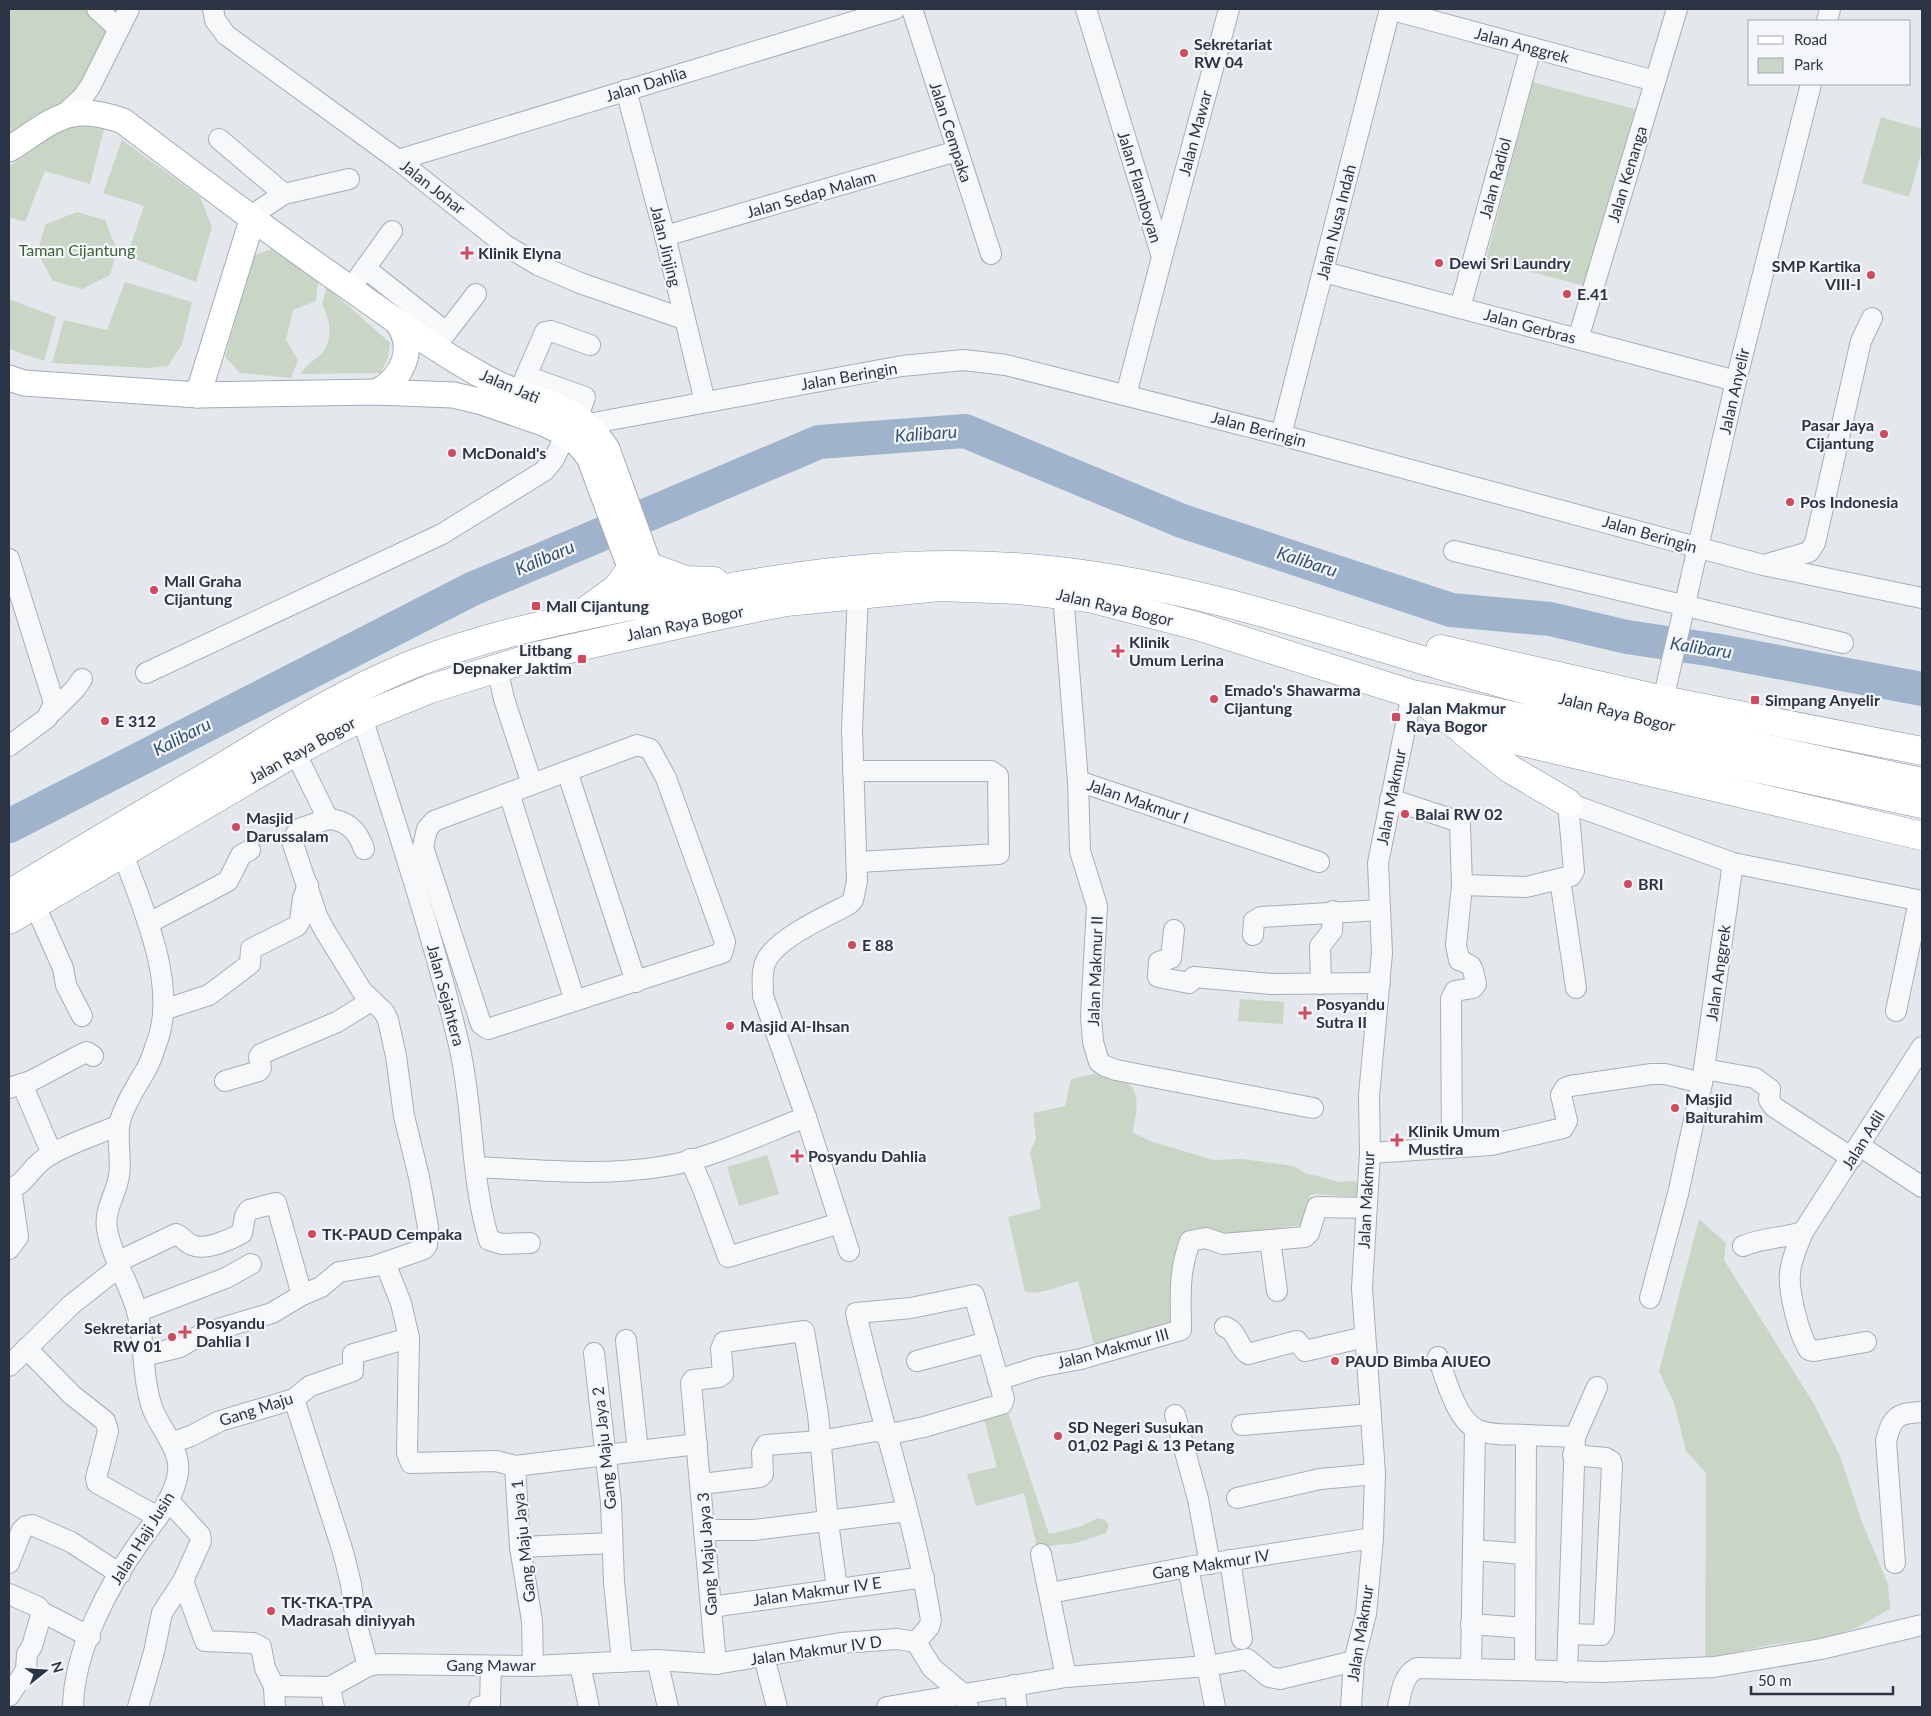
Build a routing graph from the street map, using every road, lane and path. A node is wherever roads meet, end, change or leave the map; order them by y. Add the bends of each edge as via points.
1 (97, 9) edge
2 (129, 9) edge
3 (213, 9) edge
4 (895, 9) edge
5 (912, 9) edge
6 (1086, 9) edge
7 (1229, 9) edge
8 (1389, 9) edge
9 (1677, 9) edge
10 (119, 29) junction
11 (1531, 48) junction
12 (95, 76) junction
13 (1655, 81) junction
14 (1811, 85) edge
15 (626, 90) junction
16 (63, 115) junction
17 (107, 115) junction
18 (218, 139) dead end
19 (9, 150) edge
20 (957, 151) junction
21 (398, 160) junction
22 (349, 179) dead end
23 (284, 194) junction
24 (251, 219) junction
25 (392, 231) dead end
26 (665, 236) junction
27 (991, 254) dead end
28 (1162, 257) junction
29 (366, 268) junction
30 (1324, 272) junction
31 (351, 289) junction
32 (476, 294) dead end
33 (1460, 308) junction
34 (1872, 318) dead end
35 (684, 319) junction
36 (398, 323) junction
37 (1578, 339) junction
38 (440, 340) junction
39 (590, 345) dead end
40 (10, 381) edge
41 (1736, 381) junction
42 (523, 384) junction
43 (377, 392) junction
44 (198, 395) junction
45 (1126, 395) junction
46 (705, 402) junction
47 (578, 425) junction
48 (1281, 435) junction
49 (1696, 548) junction
50 (1454, 551) dead end
51 (9, 559) edge
52 (639, 563) junction
53 (1763, 565) junction
54 (756, 581) junction
55 (14, 592) edge
56 (858, 594) junction
57 (1063, 594) junction
58 (1922, 598) edge
59 (652, 602) junction
60 (1684, 606) junction
61 (577, 617) junction
62 (1316, 626) junction
63 (662, 628) junction
64 (1843, 643) dead end
65 (497, 668) junction
66 (146, 673) dead end
67 (82, 679) dead end
68 (1666, 688) junction
69 (1419, 695) junction
70 (52, 712) junction
71 (362, 717) junction
72 (1459, 727) junction
73 (9, 746) edge
74 (1922, 751) edge
75 (295, 752) junction
76 (567, 771) junction
77 (853, 771) junction
78 (1078, 781) junction
79 (1922, 782) edge
80 (532, 784) junction
81 (509, 793) junction
82 (1390, 799) junction
83 (1568, 803) junction
84 (1922, 804) edge
85 (328, 819) junction
86 (1922, 836) edge
87 (364, 849) dead end
88 (250, 850) dead end
89 (122, 854) junction
90 (858, 862) junction
91 (1319, 862) dead end
92 (1734, 863) junction
93 (1560, 879) junction
94 (308, 885) junction
95 (1462, 885) junction
96 (9, 894) edge
97 (1921, 901) edge
98 (34, 903) junction
99 (1380, 910) junction
100 (1333, 911) junction
101 (9, 920) edge
102 (149, 923) junction
103 (1174, 930) dead end
104 (1253, 936) dead end
105 (636, 982) junction
106 (1380, 982) junction
107 (1321, 984) junction
108 (1576, 988) dead end
109 (371, 1001) junction
110 (575, 1001) junction
111 (163, 1010) junction
112 (1896, 1012) dead end
113 (82, 1016) dead end
114 (1922, 1047) edge
115 (94, 1056) dead end
116 (1703, 1076) junction
117 (225, 1080) dead end
118 (15, 1086) edge
119 (1313, 1108) dead end
120 (806, 1117) junction
121 (119, 1124) junction
122 (1452, 1148) junction
123 (1856, 1152) junction
124 (1370, 1153) junction
125 (52, 1154) junction
126 (690, 1159) junction
127 (476, 1166) junction
128 (1922, 1186) edge
129 (10, 1188) edge
130 (1366, 1208) junction
131 (840, 1223) junction
132 (1803, 1232) junction
133 (1270, 1240) junction
134 (530, 1243) dead end
135 (1743, 1246) dead end
136 (9, 1249) edge
137 (849, 1252) dead end
138 (385, 1263) junction
139 (118, 1264) junction
140 (251, 1264) dead end
141 (1278, 1291) dead end
142 (302, 1295) junction
143 (1650, 1298) dead end
144 (138, 1312) junction
145 (1225, 1328) dead end
146 (1365, 1337) junction
147 (409, 1338) junction
148 (626, 1340) dead end
149 (988, 1342) junction
150 (1866, 1342) dead end
151 (26, 1348) junction
152 (594, 1353) dead end
153 (144, 1356) junction
154 (1438, 1357) dead end
155 (917, 1361) dead end
156 (9, 1366) edge
157 (998, 1380) junction
158 (1597, 1387) dead end
159 (294, 1399) junction
160 (1922, 1412) edge
161 (1371, 1414) junction
162 (1175, 1415) dead end
163 (1242, 1426) dead end
164 (1475, 1428) junction
165 (888, 1434) junction
166 (1526, 1435) junction
167 (820, 1441) junction
168 (171, 1443) junction
169 (697, 1444) junction
170 (1574, 1446) junction
171 (638, 1451) junction
172 (604, 1454) junction
173 (515, 1466) junction
174 (1375, 1474) junction
175 (702, 1484) junction
176 (1237, 1498) dead end
177 (168, 1500) junction
178 (906, 1511) junction
179 (158, 1517) junction
180 (828, 1522) junction
181 (704, 1530) junction
182 (1373, 1538) junction
183 (612, 1543) junction
184 (520, 1547) junction
185 (1473, 1550) junction
186 (1041, 1554) dead end
187 (1525, 1554) junction
188 (1220, 1562) junction
189 (9, 1563) edge
190 (1895, 1563) dead end
191 (1188, 1567) junction
192 (120, 1574) junction
193 (924, 1577) junction
194 (184, 1582) junction
195 (837, 1588) junction
196 (9, 1594) edge
197 (1050, 1594) junction
198 (711, 1607) junction
199 (42, 1612) junction
200 (1471, 1624) junction
201 (1922, 1625) edge
202 (1525, 1628) junction
203 (1568, 1634) junction
204 (90, 1636) junction
205 (1242, 1639) dead end
206 (916, 1642) junction
207 (764, 1657) junction
208 (657, 1660) junction
209 (1354, 1661) junction
210 (622, 1662) junction
211 (716, 1664) junction
212 (580, 1665) junction
213 (368, 1666) junction
214 (491, 1666) junction
215 (533, 1666) junction
216 (1208, 1666) junction
217 (1470, 1668) junction
218 (1525, 1670) junction
219 (1567, 1672) junction
220 (1066, 1677) junction
221 (1014, 1685) junction
222 (274, 1686) junction
223 (330, 1687) junction
224 (9, 1696) edge
225 (965, 1701) edge
226 (73, 1707) edge
227 (138, 1707) edge
228 (275, 1707) edge
229 (334, 1707) edge
230 (479, 1707) edge
231 (589, 1707) edge
232 (668, 1707) edge
233 (777, 1707) edge
234 (887, 1707) edge
235 (1017, 1707) edge
236 (1215, 1707) edge
237 (1351, 1707) edge
238 (1398, 1707) edge

1 - 10 street
2 - 10 street
3 - 21 street, Jalan Johar via 215,20 226,35
4 - 15 street, Jalan Dahlia
5 - 20 street, Jalan Cempaka
6 - 28 street, Jalan Flamboyan
7 - 28 street, Jalan Mawar
8 - 11 street, Jalan Anggrek
8 - 30 street, Jalan Nusa Indah
9 - 13 street, Jalan Kenanga
10 - 12 street
11 - 13 street, Jalan Anggrek
11 - 33 street, Jalan Radiol
12 - 16 street via 82,98
12 - 17 street
13 - 37 street, Jalan Kenanga
14 - 41 street, Jalan Anyelir
15 - 21 street, Jalan Dahlia
15 - 26 street, Jalan Jinjing
16 - 17 main road, Jalan Jati via 76,111
16 - 19 main road
17 - 24 main road, Jalan Jati via 123,120
18 - 23 street
20 - 26 street, Jalan Sedap Malam
20 - 27 street, Jalan Cempaka
21 - 35 street, Jalan Johar via 505,245 538,265
22 - 23 street
23 - 24 street
24 - 31 main road, Jalan Jati
24 - 44 main road
25 - 29 street
26 - 35 street, Jalan Jinjing
28 - 45 street, Jalan Flamboyan
29 - 31 street
29 - 38 street
30 - 33 street, Jalan Gerbras
30 - 48 street, Jalan Nusa Indah
31 - 36 main road, Jalan Jati
32 - 38 street
33 - 37 street, Jalan Gerbras
34 - 53 street via 1861,341 1815,543 1809,552
35 - 46 street, Jalan Jinjing
36 - 38 main road, Jalan Jati
36 - 43 main road via 408,346 405,357 395,379
37 - 41 street, Jalan Gerbras
38 - 42 main road, Jalan Jati via 493,381
39 - 42 street via 545,332
40 - 44 main road, Jalan Jati
41 - 49 street, Jalan Anyelir
42 - 47 main road, Jalan Jati via 556,405
43 - 44 main road, Jalan Jati
43 - 47 main road, Jalan Jati via 453,395
45 - 46 street, Jalan Beringin via 1006,365 964,360 902,366
45 - 48 street, Jalan Beringin
46 - 47 street, Jalan Beringin
47 - 52 main road, Jalan Jati via 578,444 614,494
47 - 66 street via 544,471 442,534
48 - 49 street, Jalan Beringin
49 - 53 street, Jalan Beringin
49 - 60 street, Jalan Anyelir
50 - 60 street
51 - 55 street
52 - 54 highway via 686,580
52 - 59 main road, Jalan Jati
52 - 61 highway via 617,588
53 - 58 street, Jalan Beringin
54 - 59 highway, Jalan Raya Bogor
54 - 62 highway, Jalan Raya Bogor via 868,567 966,565 1043,569 1121,580
55 - 70 street via 52,692
56 - 57 highway, Jalan Raya Bogor via 980,587
56 - 63 highway, Jalan Raya Bogor via 786,602
56 - 77 street
57 - 69 highway, Jalan Raya Bogor via 1198,626
57 - 78 street, Jalan Makmur I
59 - 61 highway, Jalan Raya Bogor
59 - 63 main road, Jalan Jati
60 - 64 street
60 - 68 street, Jalan Anyelir
61 - 96 highway, Jalan Raya Bogor via 497,636 384,677 269,738
62 - 68 highway, Jalan Raya Bogor
62 - 79 highway, Jalan Raya Bogor via 1485,679 1750,746
63 - 65 highway, Jalan Raya Bogor
65 - 71 highway, Jalan Raya Bogor via 430,689
65 - 80 street
67 - 70 street
68 - 74 highway, Jalan Raya Bogor
69 - 72 highway, Jalan Raya Bogor
69 - 82 street, Jalan Makmur
69 - 84 highway, Jalan Raya Bogor
70 - 73 street
71 - 75 highway, Jalan Raya Bogor
71 - 127 street, Jalan Sejahtera via 428,927 460,1046
72 - 83 highway via 1510,769
72 - 86 highway, Jalan Raya Bogor
75 - 85 street
75 - 89 highway, Jalan Raya Bogor
76 - 80 street
76 - 105 street
76 - 105 street via 637,745 650,749 666,778 725,942 722,953
77 - 90 street
77 - 90 street via 992,771 998,776 999,854
78 - 91 street, Jalan Makmur I
78 - 119 street, Jalan Makmur II via 1080,850 1097,906 1091,1016 1092,1042 1100,1062 1116,1070
80 - 81 street
81 - 110 street
81 - 110 street via 434,821 427,829 423,847 484,1028
82 - 95 street via 1459,823
82 - 99 street, Jalan Makmur via 1378,863
83 - 92 street
83 - 93 street via 1574,871 1571,876
85 - 87 street via 354,829
85 - 94 street via 299,829 292,841
88 - 102 street via 241,855 228,880
89 - 98 highway, Jalan Raya Bogor
89 - 102 street, Jalan Haji Jusin
90 - 120 street via 853,900 791,936 766,961 764,996
92 - 97 street
92 - 116 street, Jalan Anggrek
93 - 95 street via 1526,887
93 - 108 street
94 - 109 street via 324,931
94 - 111 street via 297,926 252,949 250,964 209,995
95 - 122 street via 1457,954 1458,960 1472,966 1476,984 1473,988 1455,991 1451,999
97 - 112 street
98 - 101 highway, Jalan Raya Bogor
98 - 113 street via 63,968 66,985
99 - 100 street
99 - 106 street, Jalan Makmur
100 - 104 street via 1257,918
100 - 107 street via 1332,931 1320,946
102 - 111 street, Jalan Haji Jusin via 159,961
103 - 107 street via 1171,958 1159,962 1158,977 1189,983 1192,977 1196,977 1271,984
105 - 110 street
106 - 107 street
106 - 124 street, Jalan Makmur via 1369,1096
109 - 117 street via 337,1022 261,1054 259,1071
109 - 138 street via 388,1020 404,1116 420,1177 428,1227 424,1249
111 - 121 street, Jalan Haji Jusin via 161,1030 150,1062 125,1106
114 - 123 street, Jalan Adil
115 - 118 street via 87,1052
116 - 122 street via 1665,1074 1566,1088 1561,1095 1567,1122 1563,1128 1491,1144
116 - 123 street via 1755,1078 1770,1089 1769,1100 1774,1107
116 - 143 street, Jalan Anggrek via 1678,1194
118 - 125 street
120 - 126 street
120 - 131 street
121 - 125 street
121 - 139 street, Jalan Haji Jusin via 120,1177 107,1216 107,1230
122 - 124 street
123 - 128 street
123 - 132 street, Jalan Adil
124 - 130 street, Jalan Makmur
125 - 129 street via 39,1162 23,1182
126 - 127 street via 629,1171
126 - 131 street via 728,1257
127 - 134 street, Jalan Sejahtera via 489,1240 502,1244
129 - 136 street via 18,1236
130 - 133 street, Jalan Makmur III via 1320,1206 1305,1237
130 - 146 street, Jalan Makmur via 1362,1288
131 - 137 street
132 - 135 street
132 - 150 street, Jalan Adil via 1789,1275 1798,1322 1807,1348 1814,1351
133 - 141 street
133 - 157 street, Jalan Makmur III via 1223,1244 1198,1238 1190,1241 1179,1291 1181,1330
138 - 142 street via 339,1272 322,1287
138 - 147 street via 401,1303
139 - 142 street via 176,1234 198,1247 215,1244 242,1233 249,1210 276,1203
139 - 144 street, Jalan Haji Jusin
139 - 151 street
140 - 144 street via 226,1278
142 - 153 street via 272,1313 202,1334 180,1347
144 - 153 street, Jalan Haji Jusin
145 - 146 street via 1232,1330 1248,1354 1297,1341 1305,1351
146 - 161 street, Jalan Makmur
147 - 159 street, Gang Maju via 353,1354 353,1371 310,1386
147 - 173 street, Gang Maju Jaya 1 via 407,1452 411,1463 496,1461
148 - 171 street
149 - 155 street
149 - 157 street
149 - 165 street via 974,1295 912,1308 856,1313
151 - 156 street
151 - 179 street via 107,1425 96,1483
152 - 172 street, Gang Maju Jaya 2
153 - 168 street, Jalan Haji Jusin via 153,1409
154 - 164 street via 1458,1409
157 - 165 street via 1002,1404 924,1428
158 - 170 street
159 - 168 street, Gang Maju via 220,1421
159 - 213 street via 343,1552
160 - 190 street via 1895,1418 1886,1441
161 - 163 street
161 - 174 street, Jalan Makmur
162 - 188 street via 1198,1499
164 - 166 street via 1485,1432
164 - 185 street
165 - 167 street via 876,1431
165 - 178 street
166 - 170 street
166 - 187 street
167 - 169 street, Gang Maju Jaya 3 via 804,1331 724,1342 721,1349 723,1374 698,1379 691,1384
167 - 175 street via 766,1445 762,1452 763,1474 760,1477
167 - 180 street
168 - 177 street, Jalan Haji Jusin via 179,1470
169 - 171 street
169 - 175 street, Gang Maju Jaya 3
170 - 203 street
170 - 203 street via 1606,1458 1612,1466 1604,1630 1601,1635
171 - 172 street
172 - 173 street
172 - 183 street, Gang Maju Jaya 2 via 611,1502
173 - 184 street, Gang Maju Jaya 1
174 - 176 street via 1320,1479
174 - 182 street, Jalan Makmur
175 - 181 street, Gang Maju Jaya 3
177 - 179 street, Jalan Haji Jusin
177 - 194 street via 200,1535 201,1541
178 - 180 street
178 - 193 street
179 - 192 street, Jalan Haji Jusin
180 - 181 street via 754,1530
180 - 195 street
181 - 198 street, Gang Maju Jaya 3
182 - 188 street, Gang Makmur IV
182 - 209 street, Jalan Makmur via 1366,1614
183 - 184 street
183 - 210 street, Gang Maju Jaya 2
184 - 215 street, Gang Maju Jaya 1 via 532,1621
185 - 187 street
185 - 200 street
186 - 197 street
187 - 202 street
188 - 191 street, Gang Makmur IV
188 - 205 street
189 - 192 street via 26,1526 32,1525 71,1542
191 - 197 street, Gang Makmur IV
191 - 216 street
192 - 204 street, Jalan Haji Jusin via 107,1592
193 - 195 street, Jalan Makmur IV E
193 - 206 street via 931,1620
194 - 222 street via 205,1641 253,1643 261,1647 265,1668
194 - 227 street via 162,1614
195 - 198 street, Jalan Makmur IV E
196 - 199 street
197 - 220 street
198 - 211 street, Gang Maju Jaya 3
199 - 204 street
199 - 224 street via 27,1654 26,1670
200 - 202 street
200 - 217 street
201 - 219 street via 1829,1648 1735,1665 1648,1672
202 - 218 street
203 - 219 street
204 - 226 street, Jalan Haji Jusin via 74,1692
206 - 207 street, Jalan Makmur IV D via 897,1639 841,1643
206 - 225 street via 932,1668
207 - 211 street, Jalan Makmur IV D
207 - 233 street
208 - 210 street, Gang Mawar
208 - 211 street
208 - 232 street
209 - 216 street via 1280,1679 1269,1676 1247,1659
209 - 237 street, Jalan Makmur
210 - 212 street, Gang Mawar
212 - 215 street, Gang Mawar
212 - 231 street
213 - 214 street, Gang Mawar
213 - 223 street, Gang Mawar
214 - 215 street, Gang Mawar
214 - 230 street via 490,1704
216 - 220 street
216 - 236 street
217 - 218 street
217 - 238 street via 1425,1667 1410,1672
218 - 219 street
220 - 221 street
221 - 225 street
221 - 235 street
222 - 223 street
222 - 228 street
223 - 229 street
225 - 234 street

